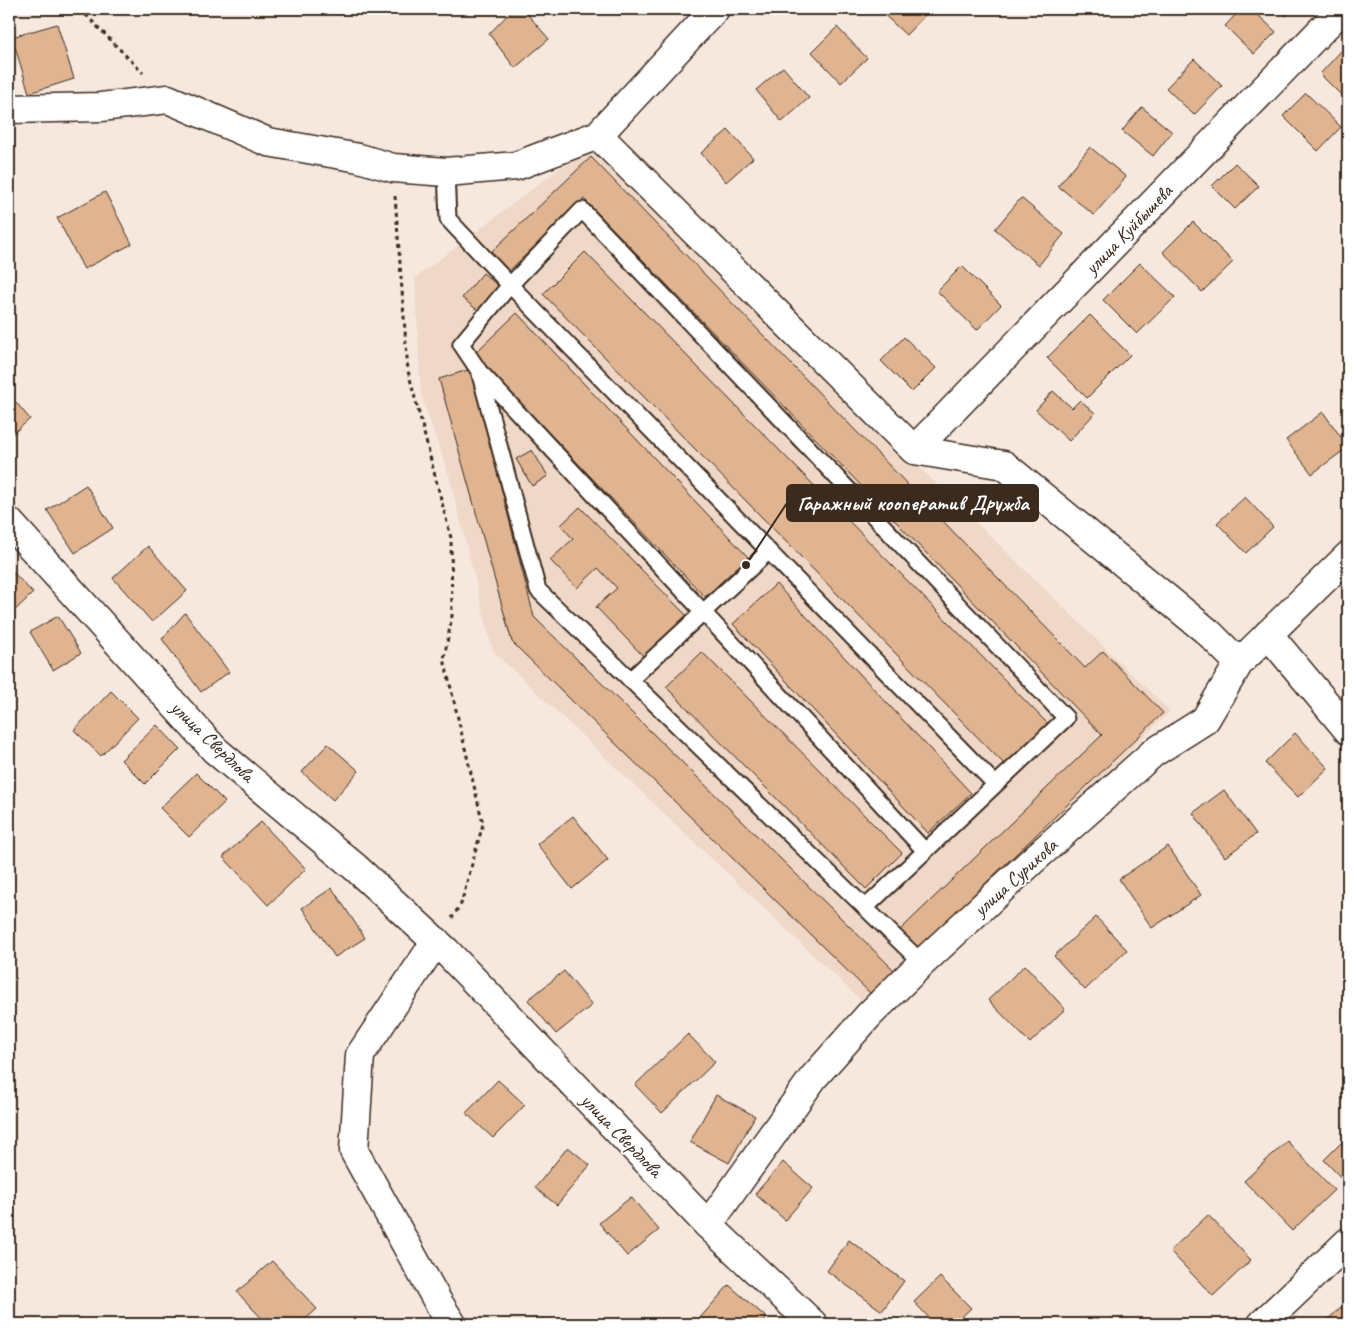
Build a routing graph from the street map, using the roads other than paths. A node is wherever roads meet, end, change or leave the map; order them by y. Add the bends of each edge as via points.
1 (715, 9) edge
2 (1342, 9) edge
3 (9, 110) edge
4 (598, 136) junction
5 (446, 172) junction
6 (510, 285) junction
7 (479, 371) junction
8 (914, 450) junction
9 (9, 522) edge
10 (768, 551) junction
11 (1348, 556) edge
12 (703, 612) junction
13 (1268, 634) junction
14 (1239, 663) junction
15 (630, 680) junction
16 (1348, 730) edge
17 (995, 784) junction
18 (925, 851) junction
19 (865, 908) junction
20 (436, 941) junction
21 (922, 963) junction
22 (708, 1225) junction
23 (1348, 1242) edge
24 (452, 1324) edge
25 (813, 1324) edge
26 (1262, 1324) edge

1 - 4 street
2 - 8 street, улица Куйбышева
3 - 5 street via 101,107 168,99 268,142 359,158 393,168
4 - 5 street via 516,166
4 - 8 street
5 - 6 lane via 448,219
6 - 7 lane via 462,344
6 - 10 lane
6 - 17 lane via 582,210 1066,718
7 - 12 lane
7 - 15 lane via 538,590
8 - 14 street via 1004,465 1209,633
9 - 20 street, улица Свердлова via 215,750 356,868
10 - 12 lane
10 - 17 lane
11 - 13 street, улица Сурикова
12 - 15 lane
12 - 18 lane
13 - 14 street, улица Сурикова
13 - 16 street
14 - 21 street, улица Сурикова via 1205,720 1153,753
15 - 19 lane
17 - 18 lane
18 - 19 lane
19 - 21 lane
20 - 22 street, улица Свердлова
20 - 24 street via 360,1055 354,1151
21 - 22 street, улица Сурикова via 870,1014 813,1078
22 - 25 street, улица Свердлова
23 - 26 street

